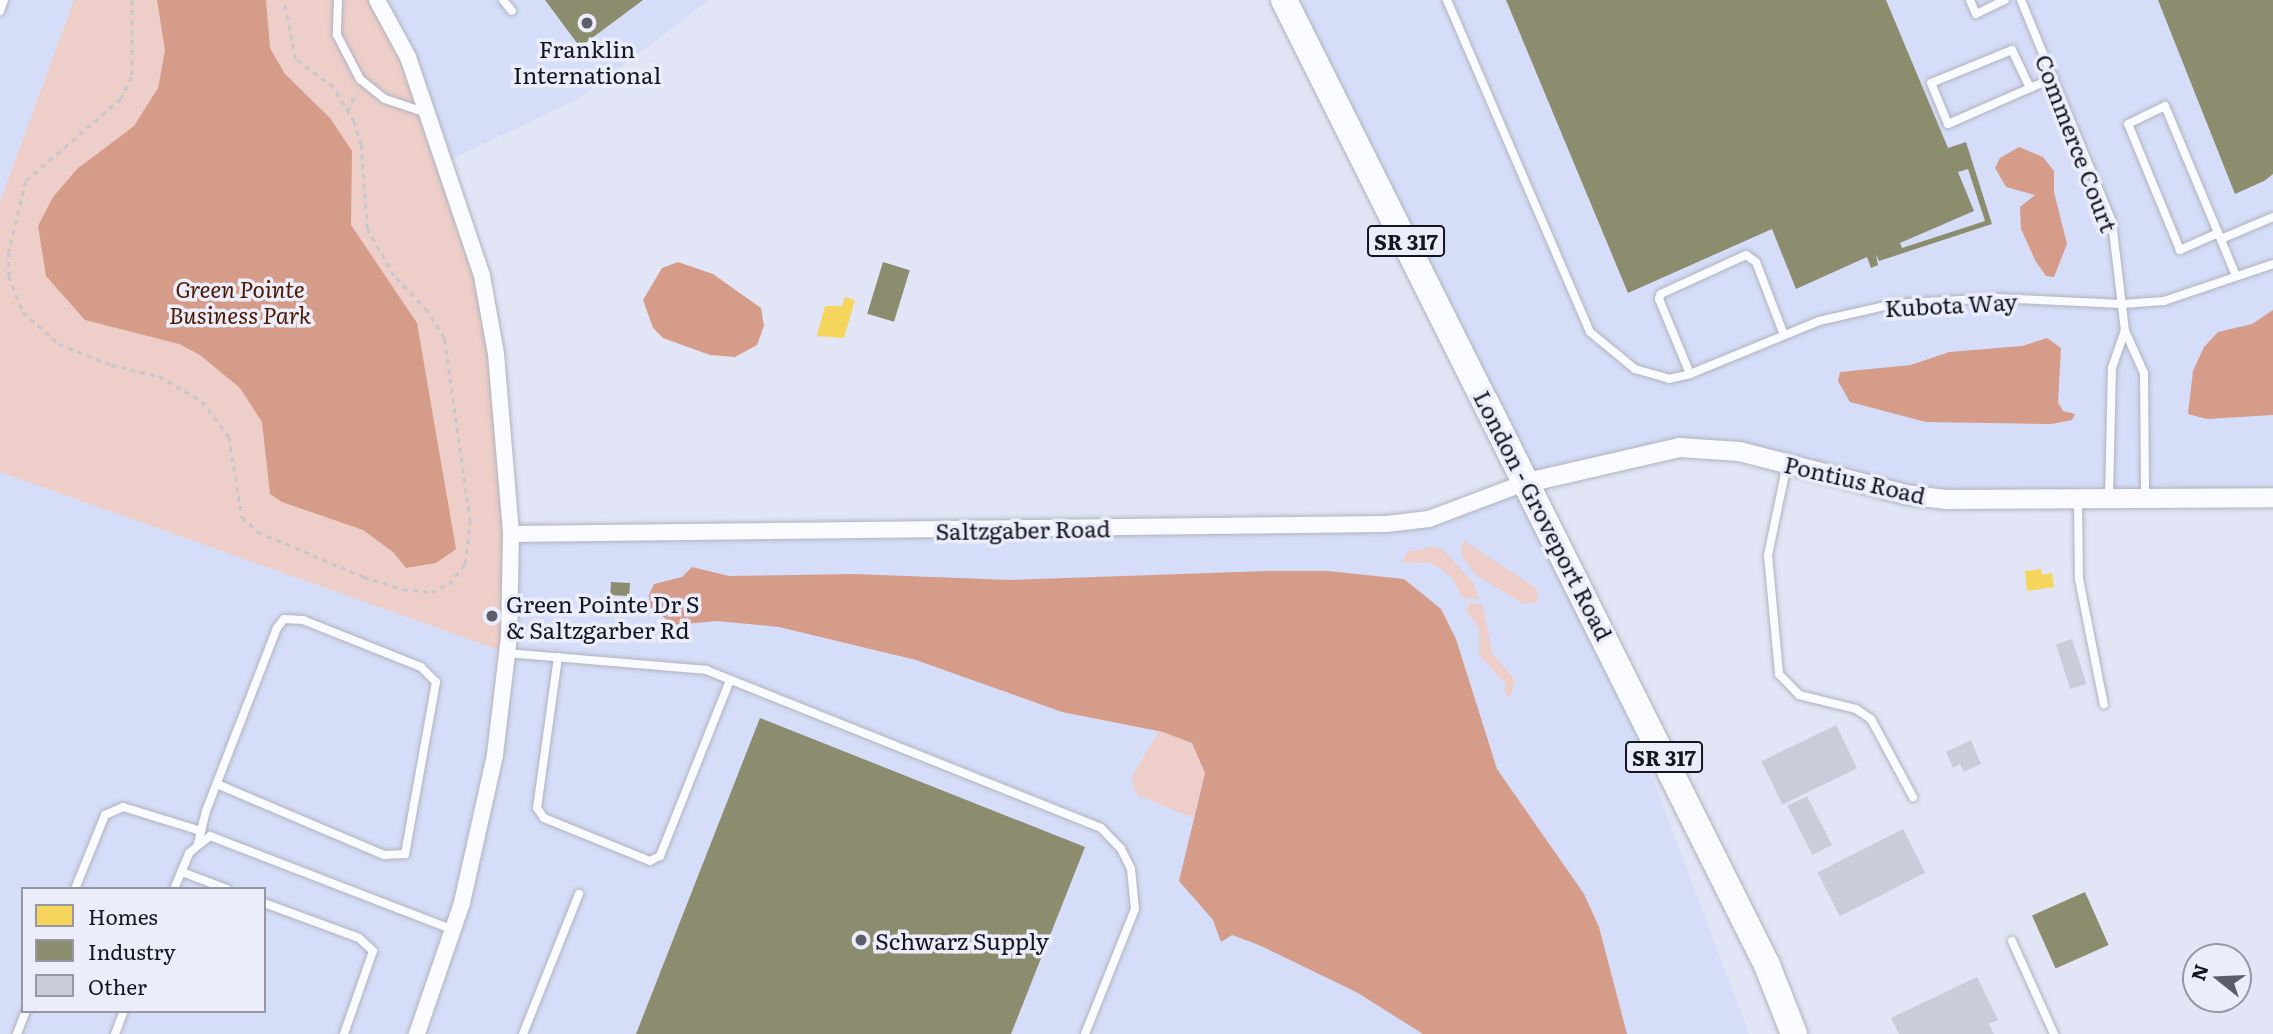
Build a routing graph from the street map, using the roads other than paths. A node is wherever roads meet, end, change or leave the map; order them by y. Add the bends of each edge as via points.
1 (4, 0) edge
2 (338, 0) edge
3 (377, 0) edge
4 (503, 0) edge
5 (1284, 0) edge
6 (1447, 0) edge
7 (1970, 0) edge
8 (2005, 0) edge
9 (2021, 0) edge
10 (0, 11) edge
11 (512, 11) dead end
12 (2054, 78) junction
13 (2030, 88) junction
14 (428, 113) junction
15 (2273, 217) edge
16 (2219, 236) junction
17 (2273, 264) edge
18 (2236, 276) junction
19 (2122, 304) junction
20 (2125, 331) junction
21 (1784, 335) junction
22 (1690, 374) junction
23 (1787, 464) junction
24 (1527, 482) junction
25 (2273, 497) edge
26 (2146, 498) junction
27 (2108, 499) junction
28 (2078, 500) junction
29 (511, 534) junction
30 (508, 653) junction
31 (558, 657) junction
32 (730, 680) junction
33 (2104, 705) dead end
34 (217, 784) junction
35 (1913, 797) dead end
36 (201, 831) junction
37 (198, 843) junction
38 (181, 872) junction
39 (76, 887) edge
40 (175, 887) edge
41 (222, 887) edge
42 (579, 894) dead end
43 (266, 904) edge
44 (454, 930) junction
45 (2012, 941) dead end
46 (25, 1013) edge
47 (123, 1013) edge
48 (17, 1034) edge
49 (115, 1034) edge
50 (344, 1034) edge
51 (417, 1034) edge
52 (523, 1034) edge
53 (1085, 1034) edge
54 (1794, 1034) edge
55 (2054, 1034) edge

1 - 10 lane
2 - 14 lane via 337,35 366,84 385,99
3 - 14 street via 408,57
4 - 11 lane
5 - 24 main road, London - Groveport Road / SR 317
6 - 22 lane via 1590,332 1635,369 1669,379
7 - 8 lane via 1976,14
9 - 12 lane, Commerce Court
12 - 13 lane
12 - 19 lane, Commerce Court via 2112,222
13 - 13 lane via 1948,124 1931,83 2012,50
14 - 29 street via 482,276 496,354
15 - 16 lane
16 - 16 lane via 2165,106 2128,124 2180,250
16 - 18 lane
17 - 18 lane, Kubota Way
18 - 19 lane, Kubota Way via 2164,301
19 - 20 lane, Commerce Court
19 - 21 lane, Kubota Way via 1996,298 1894,304 1819,321
20 - 26 lane, Commerce Court via 2144,373
20 - 27 lane, Commerce Court via 2112,368
21 - 22 lane, Kubota Way
21 - 22 lane via 1756,262 1746,255 1661,294 1659,299
23 - 24 street, Pontius Road via 1739,451 1679,447
23 - 28 street, Pontius Road via 1905,494
23 - 35 lane via 1768,555 1779,674 1799,695 1856,709 1871,719
24 - 29 street, Saltzgaber Road via 1429,519 1386,524
24 - 54 main road, London - Groveport Road / SR 317 via 1767,965
25 - 26 street, Pontius Road
26 - 27 street, Pontius Road
27 - 28 street, Pontius Road
28 - 33 lane via 2080,579
29 - 30 street
30 - 31 lane
30 - 44 street via 480,831
31 - 32 lane via 691,667
31 - 32 lane via 537,808 544,818 650,861 660,856
32 - 53 lane via 1101,828 1112,837 1131,869 1135,909
34 - 34 lane via 284,620 303,620 421,667 436,682 405,854 384,855
34 - 36 lane
36 - 37 lane
36 - 39 lane via 123,807 105,815
37 - 38 lane
37 - 44 lane via 210,836 222,840
38 - 40 lane
38 - 41 lane
42 - 52 lane
43 - 50 lane via 359,938 373,951
44 - 51 street
45 - 55 lane
46 - 48 lane
47 - 49 lane

